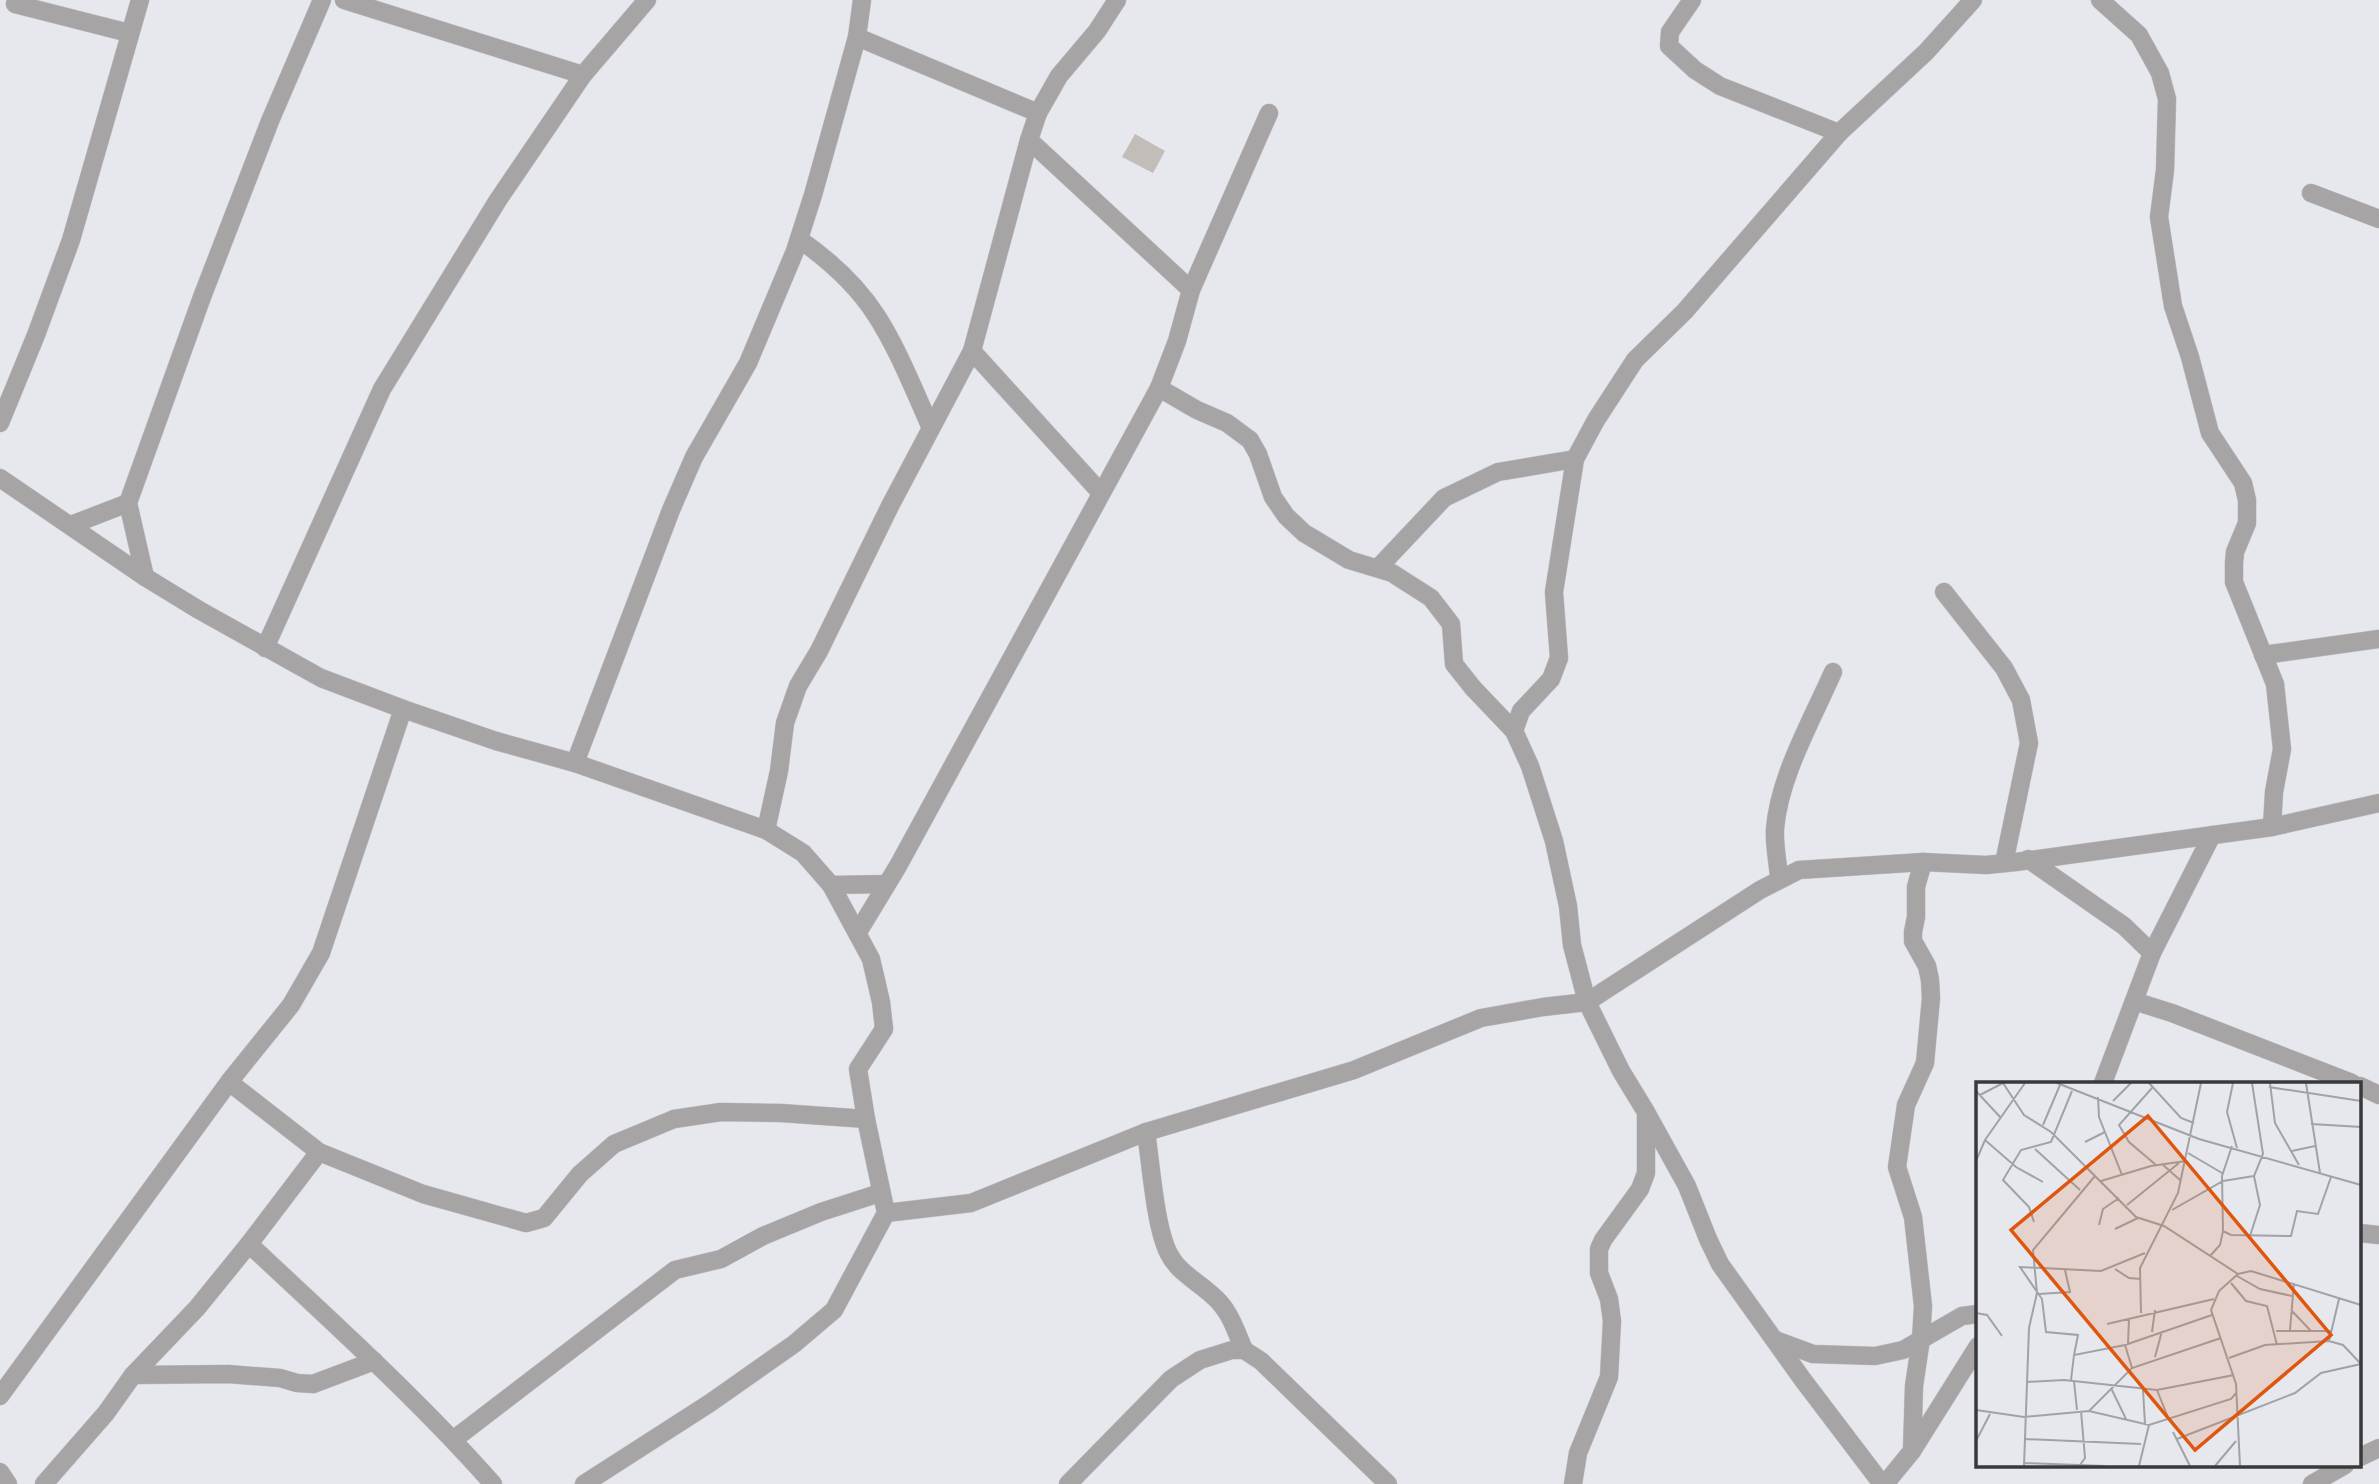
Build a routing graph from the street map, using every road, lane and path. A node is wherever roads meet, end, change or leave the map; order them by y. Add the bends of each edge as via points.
1 (140, 0) edge
2 (322, 0) edge
3 (344, 0) edge
4 (647, 0) edge
5 (862, 0) edge
6 (1117, 0) edge
7 (1692, 0) edge
8 (1973, 0) edge
9 (2100, 0) edge
10 (15, 4) dead end
11 (129, 33) junction
12 (857, 37) junction
13 (583, 75) junction
14 (1038, 113) junction
15 (1269, 113) dead end
16 (1839, 133) junction
17 (1029, 141) junction
18 (2311, 193) dead end
19 (2379, 219) edge
20 (799, 239) junction
21 (1191, 289) junction
22 (972, 351) junction
23 (1160, 388) junction
24 (0, 423) edge
25 (932, 428) junction
26 (1575, 459) junction
27 (0, 478) edge
28 (1101, 493) junction
29 (128, 503) junction
30 (71, 525) junction
31 (1378, 568) junction
32 (145, 577) junction
33 (1944, 592) dead end
34 (2379, 639) edge
35 (265, 648) junction
36 (2263, 655) junction
37 (1833, 672) dead end
38 (403, 709) junction
39 (1514, 731) junction
40 (575, 763) junction
41 (2379, 803) edge
42 (2272, 827) junction
43 (766, 830) junction
44 (2212, 835) junction
45 (2028, 859) junction
46 (1923, 862) junction
47 (2004, 863) junction
48 (1779, 878) junction
49 (887, 884) junction
50 (831, 885) junction
51 (858, 932) junction
52 (2152, 953) junction
53 (2134, 1001) junction
54 (1587, 1002) junction
55 (229, 1082) junction
56 (2103, 1082) edge
57 (2349, 1082) edge
58 (2362, 1087) edge
59 (2379, 1094) edge
60 (1646, 1112) junction
61 (866, 1119) junction
62 (1146, 1132) junction
63 (319, 1152) junction
64 (880, 1193) junction
65 (886, 1213) junction
66 (249, 1244) junction
67 (1976, 1314) edge
68 (1921, 1339) junction
69 (1774, 1340) junction
70 (1976, 1349) edge
71 (1244, 1350) junction
72 (374, 1361) junction
73 (133, 1376) junction
74 (0, 1396) edge
75 (453, 1440) junction
76 (2379, 1448) edge
77 (1912, 1451) junction
78 (2362, 1456) edge
79 (2343, 1466) edge
80 (0, 1472) edge
81 (8, 1484) edge
82 (44, 1484) edge
83 (493, 1484) edge
84 (584, 1484) edge
85 (1068, 1484) edge
86 (1388, 1484) edge
87 (1573, 1484) edge
88 (1884, 1484) edge
89 (2312, 1484) edge

1 - 11 street
2 - 29 street via 270,121
3 - 13 street
4 - 13 street
5 - 12 street
6 - 14 street via 1059,76
7 - 16 street via 1670,32 1669,46 1695,71 1720,86
8 - 16 street via 1926,52
9 - 36 street via 2139,35 2160,73 2167,99 2159,217 2173,306 2210,433 2242,482 2247,500 2247,523 2235,552 2234,582
10 - 11 street
11 - 24 street via 71,240
12 - 14 street
12 - 20 street
13 - 35 street via 498,200 382,389
14 - 17 street
15 - 21 street
16 - 26 street via 1685,311 1635,360
17 - 21 street
17 - 22 street
18 - 19 street
20 - 25 street via 851,283 876,316
20 - 40 street via 748,363 694,457
21 - 23 street
22 - 25 street
22 - 28 street
23 - 28 street
23 - 31 street via 1250,440 1273,497 1304,533 1349,560
25 - 43 street via 798,686 785,723
26 - 31 street via 1498,472 1444,498
26 - 39 street via 1554,592 1559,658 1552,679 1521,712
27 - 30 street
28 - 49 street
29 - 30 street
29 - 32 street
30 - 32 street
31 - 39 street via 1431,598 1451,624 1454,664
32 - 35 street
33 - 47 street via 2004,668 2021,701 2029,743
34 - 36 street
35 - 38 street via 321,678
36 - 42 street via 2275,684 2282,749
37 - 48 street via 1781,798 1775,831
38 - 40 street
38 - 55 street via 321,953 291,1005
39 - 54 street via 1554,841
40 - 43 street
41 - 42 street
42 - 44 street
43 - 50 street via 803,853
44 - 45 street
44 - 52 street
45 - 47 street
45 - 52 street via 2124,926
46 - 47 street
46 - 48 street via 1799,870
46 - 68 street via 1916,887 1913,941 1930,980 1926,1063 1906,1105 1896,1167 1913,1217 1923,1306
48 - 54 street
49 - 50 street
49 - 51 street
50 - 51 street
51 - 61 street via 871,960 884,1022 882,1034 858,1069
52 - 53 street
53 - 56 street
53 - 57 street
54 - 60 street
54 - 62 street via 1481,1018 1354,1070
55 - 63 street
55 - 74 street
58 - 59 street
60 - 69 street via 1687,1186 1720,1264
60 - 87 street via 1646,1173 1599,1249 1599,1273 1612,1321 1609,1377 1578,1453
61 - 63 street via 721,1112 674,1119 614,1144 580,1174 544,1218 526,1223 423,1194
61 - 64 street
62 - 65 street via 971,1203
62 - 71 street via 1169,1255 1229,1313
63 - 66 street
64 - 65 street
64 - 75 street via 763,1236 722,1259 675,1270
65 - 84 street via 834,1310 710,1403
66 - 72 street
66 - 73 street
67 - 68 street
68 - 69 street via 1903,1350 1875,1356 1813,1354
68 - 77 street
69 - 88 street
70 - 77 street
71 - 85 street via 1200,1360 1171,1379
71 - 86 street via 1261,1361
72 - 73 street via 313,1384 228,1374
72 - 75 street
73 - 82 street
75 - 83 street
76 - 78 street
77 - 88 street
79 - 89 street
80 - 81 street

